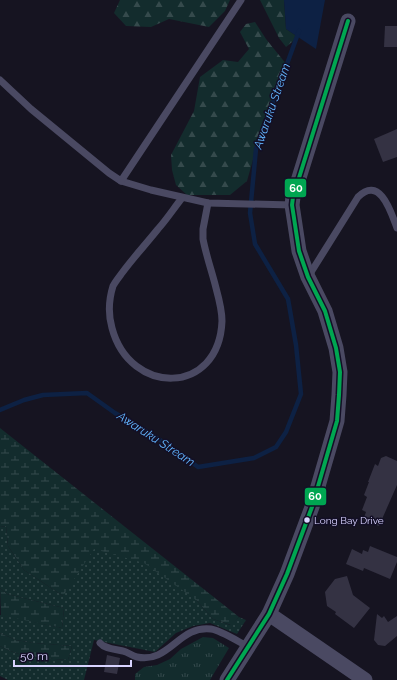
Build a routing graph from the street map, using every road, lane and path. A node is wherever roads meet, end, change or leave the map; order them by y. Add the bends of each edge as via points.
1 (241, 0) edge
2 (348, 21) dead end
3 (0, 80) edge
4 (121, 181) junction
5 (182, 198) junction
6 (208, 203) junction
7 (292, 205) junction
8 (397, 228) edge
9 (308, 278) junction
10 (269, 614) junction
11 (100, 643) dead end
12 (247, 646) junction
13 (226, 680) edge
14 (364, 680) edge

1 - 4 lane
2 - 7 street
3 - 4 lane via 30,110
4 - 5 lane
5 - 6 lane
5 - 6 lane via 114,284 109,309 114,337 120,348 132,364 143,372 158,376 178,378 196,372 213,355 221,333 219,301 203,239
6 - 7 lane
7 - 9 street via 299,251
8 - 9 lane via 388,204 381,194 373,190 364,192 358,197
9 - 10 street via 325,311 336,348 340,372 337,421 312,506
10 - 12 street
10 - 14 street
11 - 12 lane via 136,657 155,658 184,636 198,629 212,629
12 - 13 street

